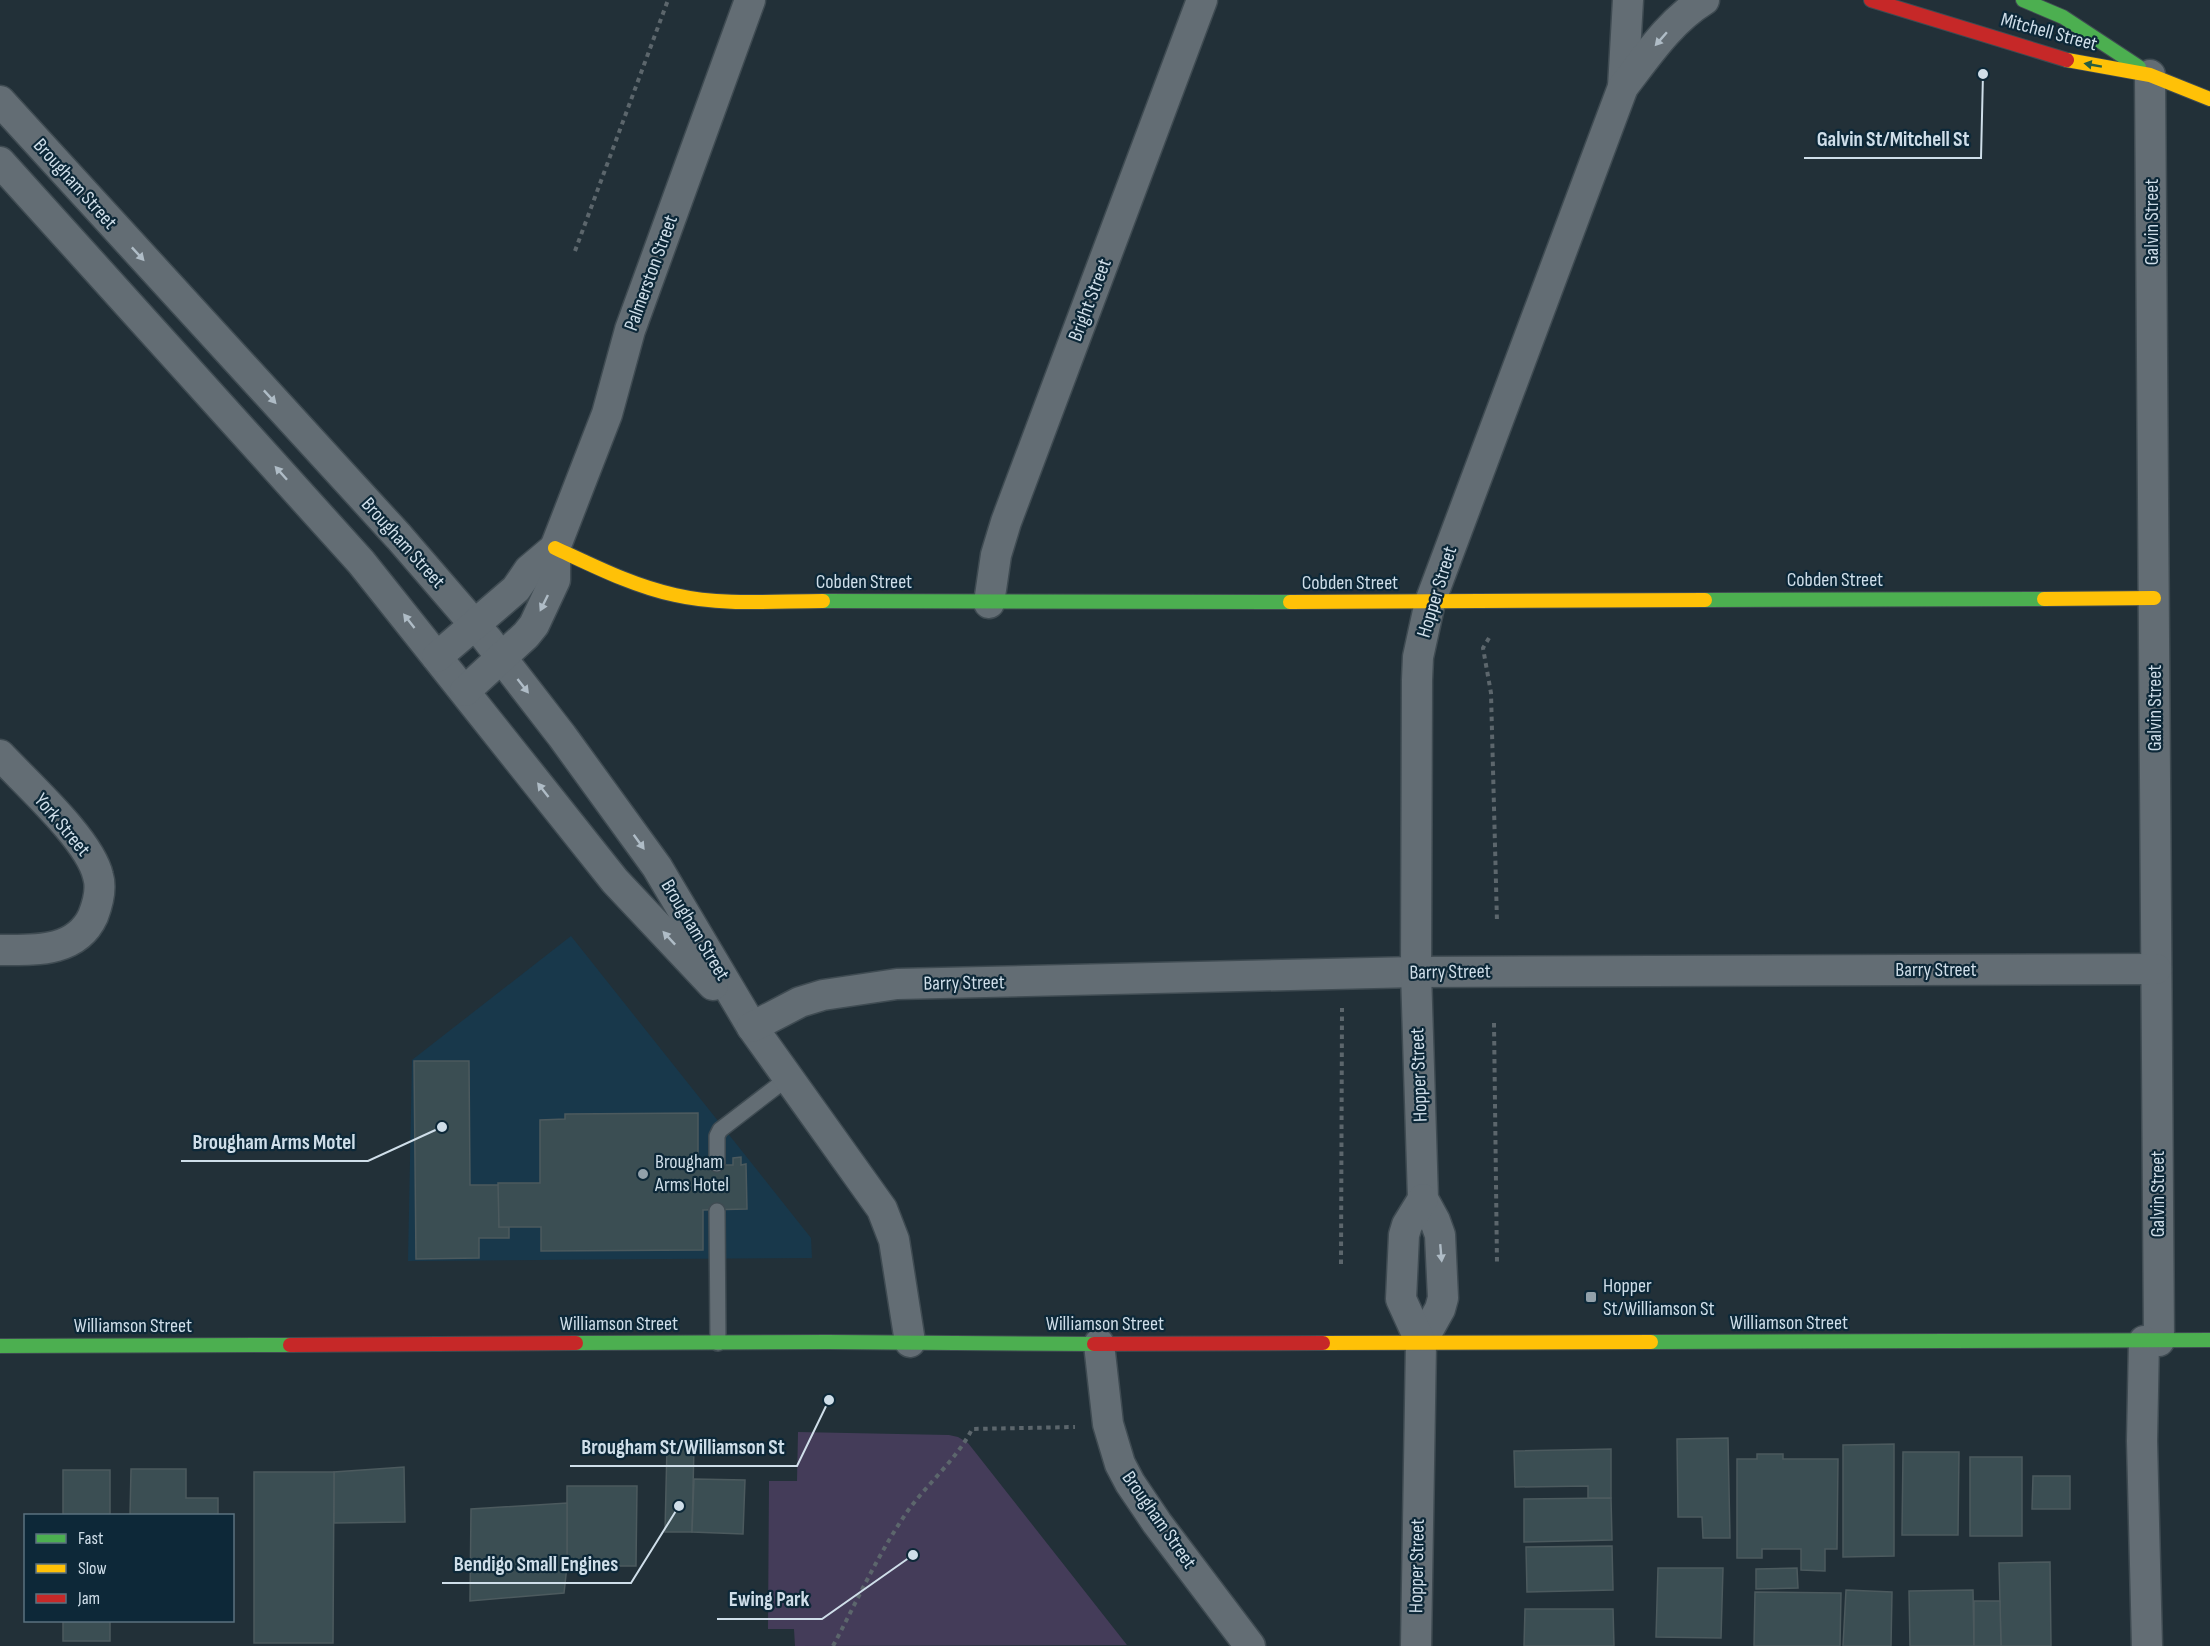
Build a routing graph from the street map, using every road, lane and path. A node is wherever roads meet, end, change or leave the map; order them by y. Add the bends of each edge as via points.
1 (668, 0) edge
2 (1202, 0) edge
3 (1628, 0) edge
4 (1704, 0) edge
5 (1871, 0) edge
6 (2023, 0) edge
7 (744, 2) edge
8 (2150, 75) junction
9 (1623, 87) junction
10 (2210, 99) edge
11 (0, 101) edge
12 (45, 152) junction
13 (5, 178) edge
14 (575, 250) dead end
15 (555, 548) junction
16 (2154, 598) junction
17 (1430, 602) junction
18 (989, 603) junction
19 (474, 624) junction
20 (1483, 648) dead end
21 (437, 657) junction
22 (502, 659) junction
23 (465, 691) junction
24 (0, 756) edge
25 (1497, 922) dead end
26 (0, 950) edge
27 (2156, 969) junction
28 (1416, 972) junction
29 (1342, 974) junction
30 (1494, 1023) dead end
31 (752, 1027) junction
32 (789, 1077) junction
33 (717, 1164) dead end
34 (1423, 1199) junction
35 (717, 1211) dead end
36 (1341, 1264) dead end
37 (1497, 1264) dead end
38 (2210, 1340) edge
39 (2151, 1341) junction
40 (910, 1342) junction
41 (718, 1343) junction
42 (1421, 1343) junction
43 (1099, 1344) junction
44 (0, 1346) edge
45 (1075, 1427) dead end
46 (833, 1646) edge
47 (1250, 1646) edge
48 (1416, 1646) edge
49 (2147, 1646) edge

1 - 14 path
2 - 18 street, Bright Street via 1006,522 996,555
3 - 9 street, Hopper Street
4 -> 9 street, Hopper Street via 1659,40
8 -> 5 street, Mitchell Street via 2053,57
6 - 8 street, Mitchell Street via 2063,17
7 - 15 street, Palmerston Street via 630,330 607,414
8 - 10 street, Mitchell Street
8 - 16 street, Galvin Street
9 - 17 street, Hopper Street
11 - 12 street, Brougham Street
12 - 13 street
12 -> 19 street, Brougham Street via 399,537
21 -> 13 street, Brougham Street via 361,562
15 - 18 street, Cobden Street via 651,588 694,599
15 - 19 street, Palmerston Street via 529,570 516,589
15 -> 22 street, Palmerston Street via 555,580 551,590 530,630
16 - 17 street, Cobden Street
16 - 27 street, Galvin Street
17 - 18 street, Cobden Street
17 - 28 street, Hopper Street via 1417,680
19 - 21 street, Palmerston Street
19 - 22 street, Brougham Street
20 - 25 path via 1491,693
21 - 23 street, Brougham Street
22 - 23 street, Palmerston Street
22 -> 31 street, Brougham Street via 657,867
31 -> 23 street, Brougham Street via 615,881
24 - 26 street, York Street via 82,844 98,876 99,890 91,921 69,941 39,950
27 - 28 street, Barry Street
27 - 39 street, Galvin Street
28 - 29 street, Barry Street
28 - 34 street, Hopper Street
29 - 31 street, Barry Street via 897,984 823,995 800,1002
29 - 36 path
30 - 37 path
31 - 32 street, Brougham Street
32 - 33 lane via 720,1130
32 - 40 street, Brougham Street via 882,1209 894,1240
34 -> 42 street, Hopper Street via 1440,1234 1443,1298
34 - 42 street, Hopper Street via 1404,1234 1401,1299
35 - 41 lane
38 - 39 street, Williamson Street
39 - 42 street, Williamson Street
39 - 49 street, Galvin Street via 2142,1441
40 - 41 street, Williamson Street
40 - 43 street, Williamson Street
41 - 44 street, Williamson Street
42 - 43 street, Williamson Street
42 - 48 street, Hopper Street
43 - 47 street, Brougham Street via 1108,1424 1120,1464 1152,1515
45 - 46 path via 972,1429 892,1534

